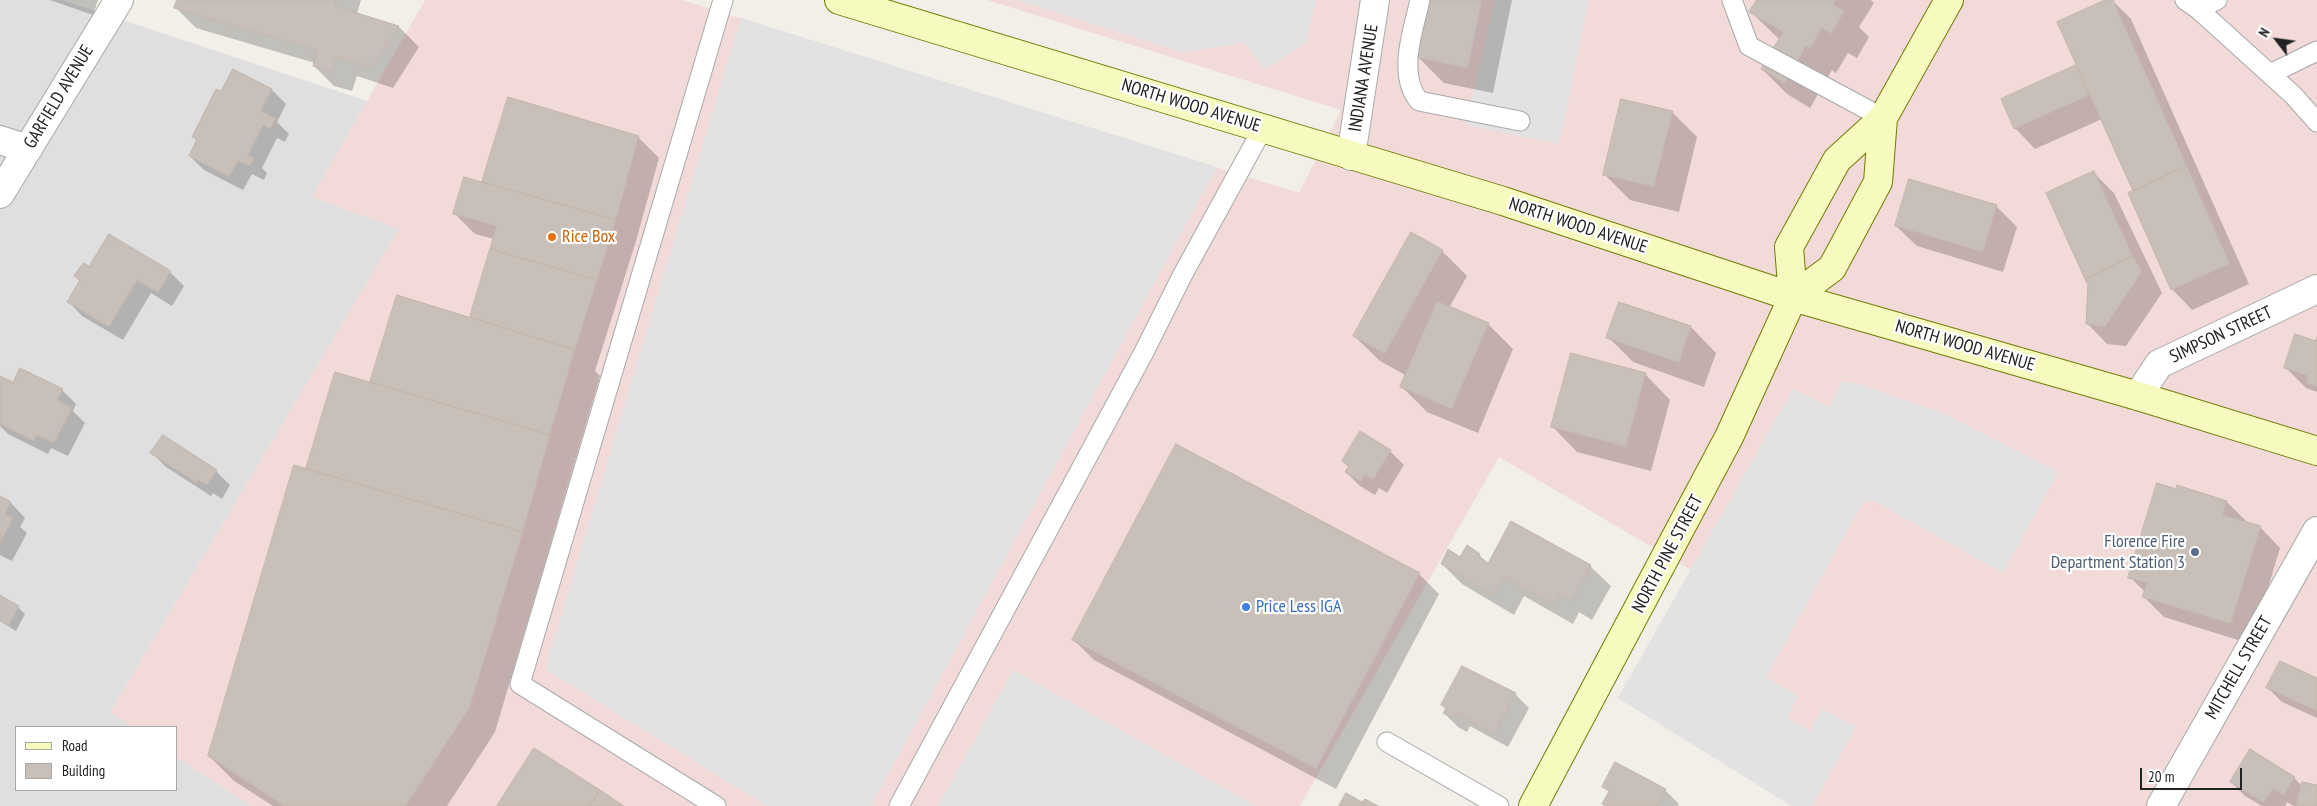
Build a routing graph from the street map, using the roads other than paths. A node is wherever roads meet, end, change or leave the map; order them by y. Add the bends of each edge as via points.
1 (119, 0) edge
2 (723, 0) edge
3 (839, 0) edge
4 (1375, 0) edge
5 (1420, 0) edge
6 (1732, 0) edge
7 (1948, 0) edge
8 (2217, 0) edge
9 (2192, 4) edge
10 (2317, 51) edge
11 (2270, 74) junction
12 (1883, 118) junction
13 (1520, 121) dead end
14 (2317, 122) edge
15 (1263, 128) junction
16 (0, 140) edge
17 (28, 149) junction
18 (1352, 156) junction
19 (0, 194) edge
20 (2317, 289) edge
21 (1793, 297) junction
22 (2138, 396) junction
23 (2317, 451) edge
24 (2317, 531) edge
25 (1386, 742) dead end
26 (716, 806) edge
27 (899, 806) edge
28 (1499, 806) edge
29 (1533, 806) edge
30 (2161, 806) edge

1 - 17 street, GARFIELD AVENUE
2 - 26 lane via 520,684
3 - 15 main road, NORTH WOOD AVENUE
4 - 18 street, INDIANA AVENUE
5 - 13 lane via 1407,72 1412,92 1419,101
6 - 12 lane via 1749,46
7 - 12 main road, NORTH PINE STREET
8 - 9 lane
9 - 11 lane
10 - 11 lane
11 - 14 lane
12 - 21 main road, NORTH PINE STREET via 1878,182 1832,268
12 - 21 main road, NORTH PINE STREET via 1837,160 1789,247
15 - 18 main road, NORTH WOOD AVENUE
15 - 27 lane
16 - 17 street
17 - 19 street, GARFIELD AVENUE
18 - 21 main road, NORTH WOOD AVENUE via 1503,201
20 - 22 street, SIMPSON STREET via 2159,364
21 - 22 main road, NORTH WOOD AVENUE
21 - 29 main road, NORTH PINE STREET via 1729,437
22 - 23 main road, NORTH WOOD AVENUE
24 - 30 street, MITCHELL STREET
25 - 28 lane

